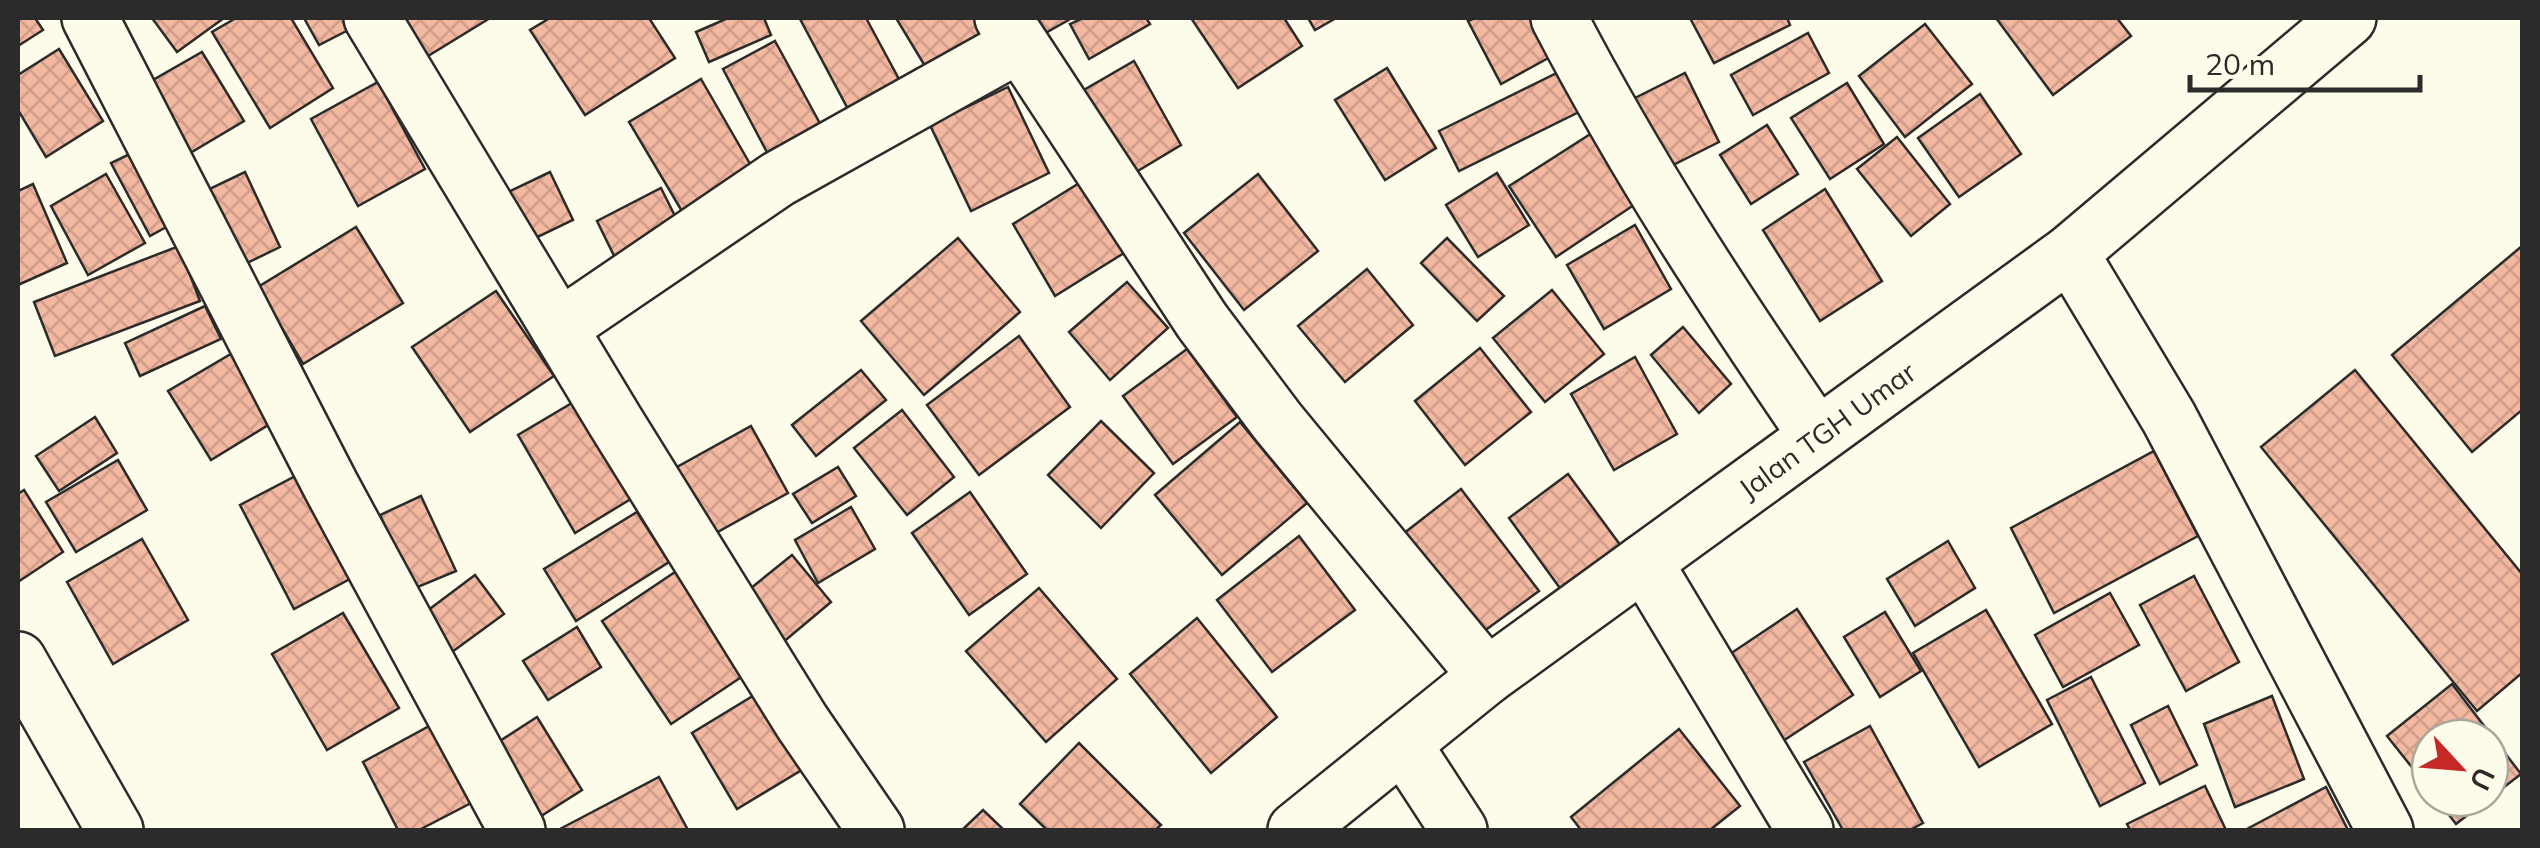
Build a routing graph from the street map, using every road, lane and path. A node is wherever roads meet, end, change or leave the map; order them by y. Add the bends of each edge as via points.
1 (90, 18) edge
2 (372, 18) edge
3 (1559, 18) edge
4 (2348, 18) edge
5 (1010, 31) edge
6 (2070, 253) junction
7 (558, 328) junction
8 (1818, 436) junction
9 (1644, 562) junction
10 (18, 660) edge
11 (1487, 676) junction
12 (1403, 744) junction
13 (115, 830) edge
14 (517, 830) edge
15 (876, 830) edge
16 (1296, 830) edge
17 (1459, 830) edge
18 (1805, 830) edge
19 (2385, 830) edge

1 - 14 street
2 - 7 street
3 - 8 street via 1632,156
4 - 6 street, Jalan TGH Umar
5 - 7 street
5 - 11 street via 1202,321
6 - 8 street, Jalan TGH Umar
6 - 19 street via 2169,418
7 - 15 street
8 - 9 street, Jalan TGH Umar
9 - 11 street, Jalan TGH Umar
9 - 18 street
10 - 13 street
11 - 12 street, Jalan TGH Umar
12 - 16 street, Jalan TGH Umar
12 - 17 street

